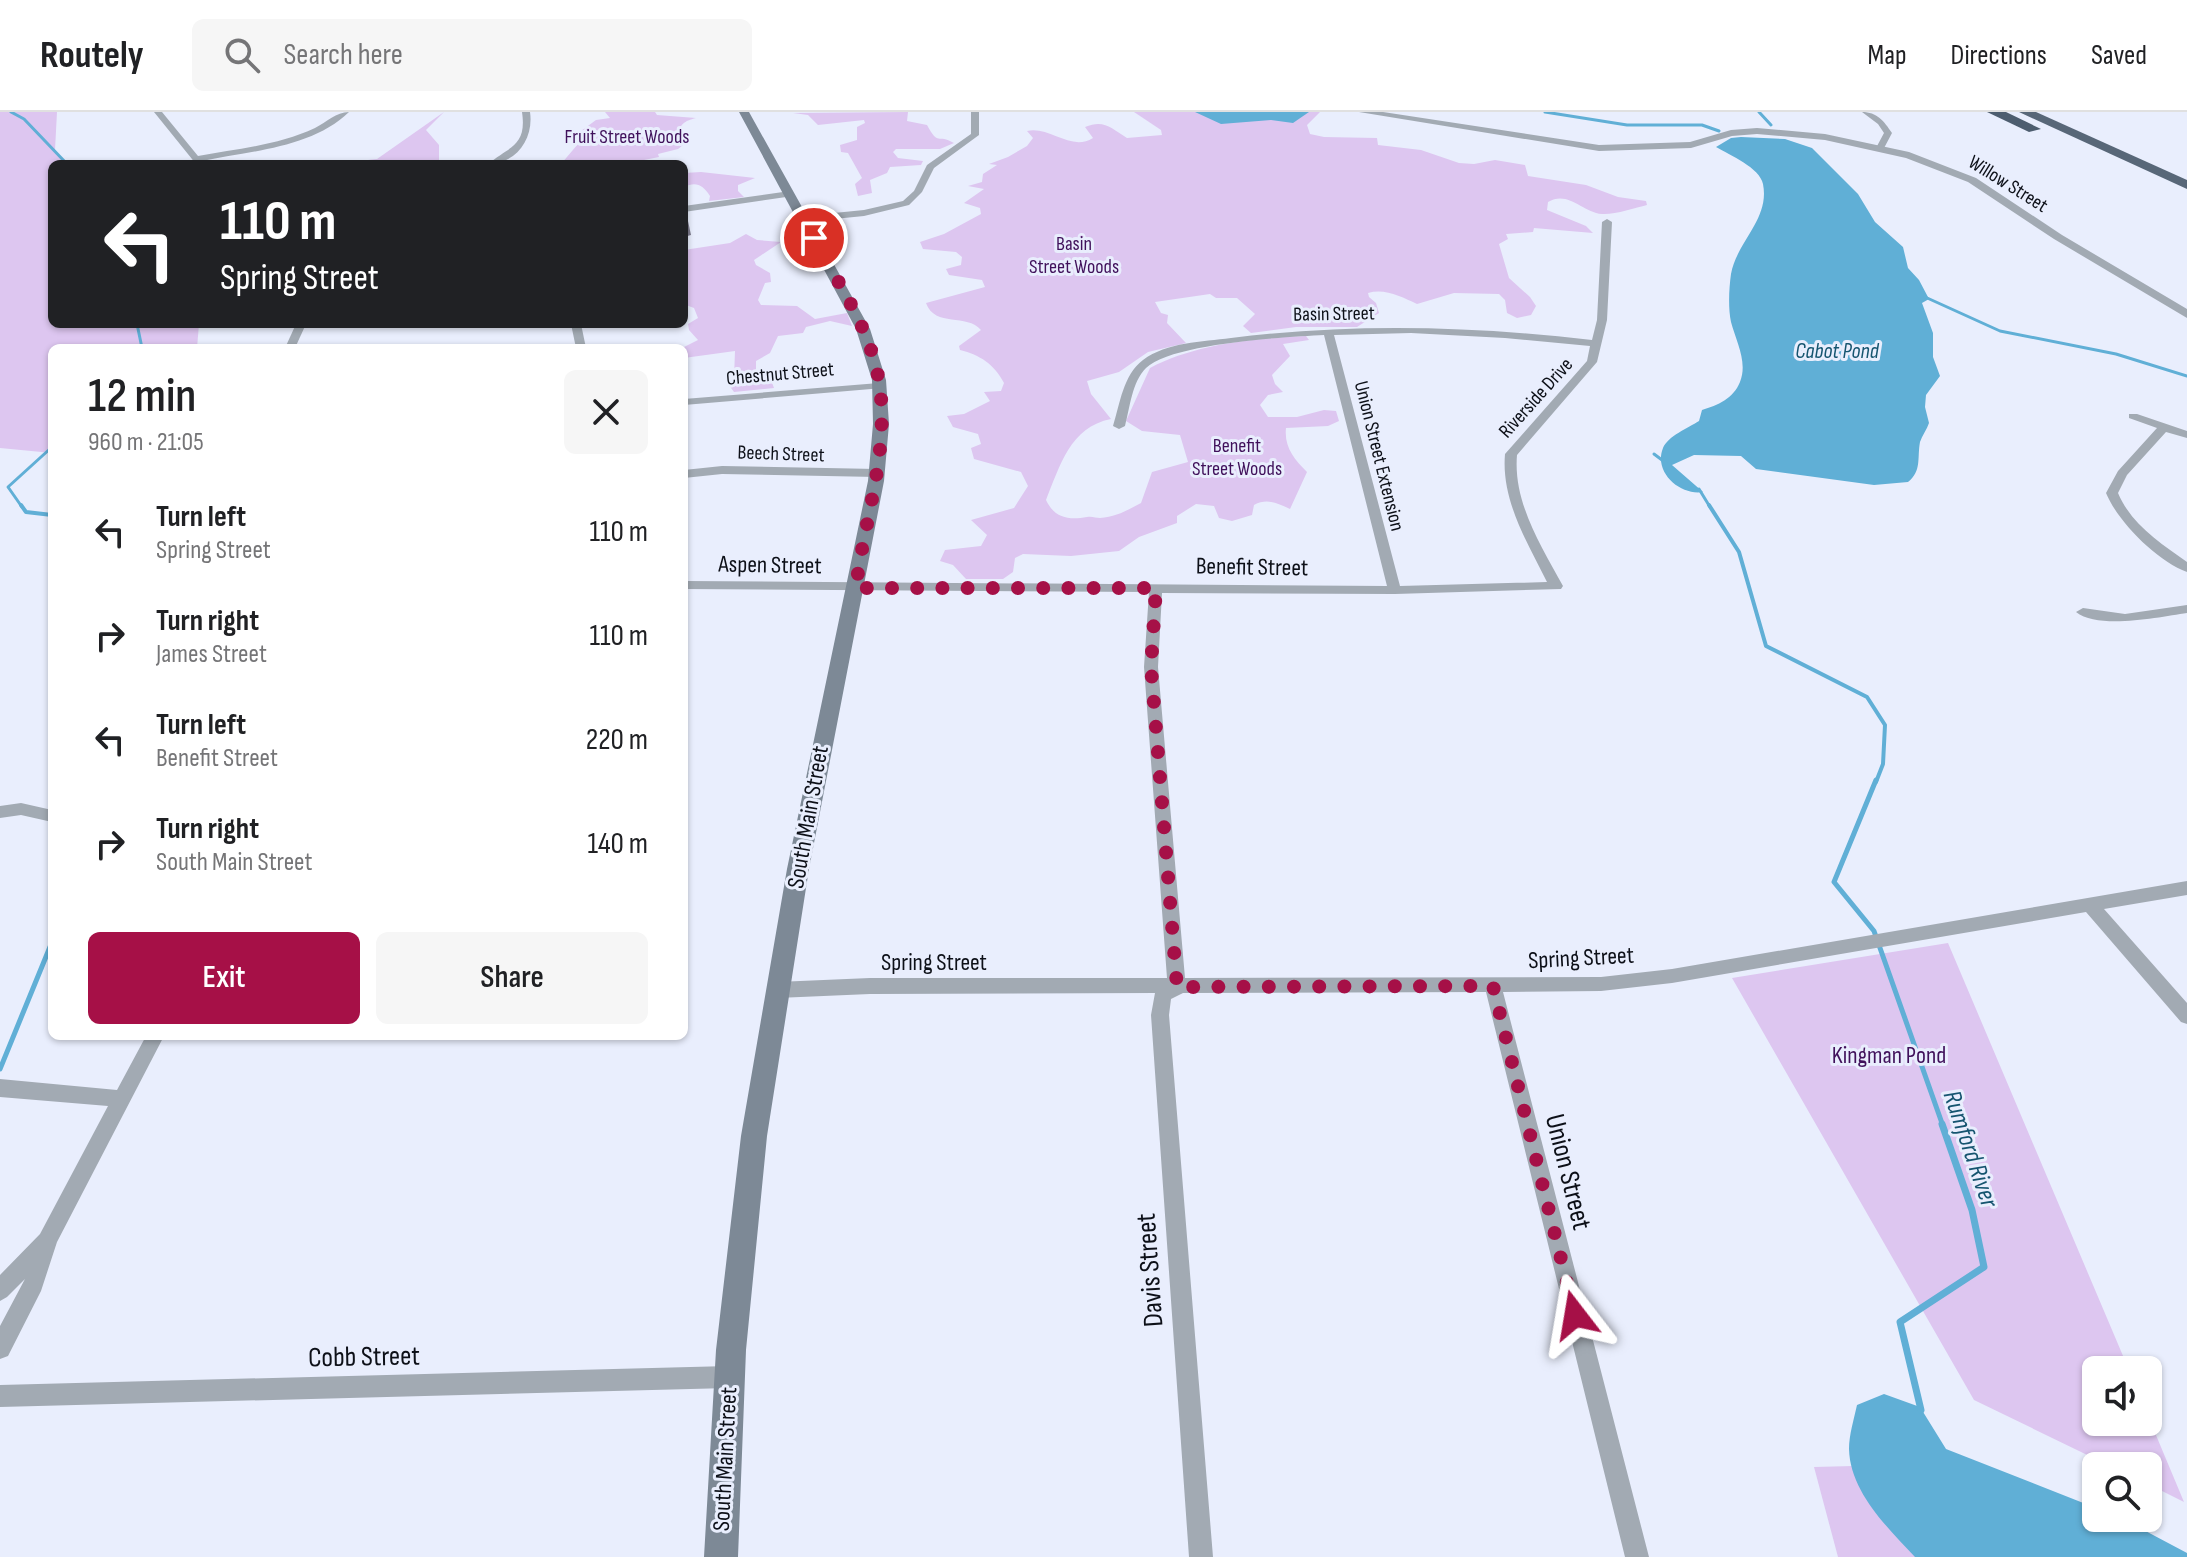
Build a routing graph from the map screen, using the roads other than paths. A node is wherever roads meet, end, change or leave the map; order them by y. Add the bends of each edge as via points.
1 (158, 112) edge
2 (345, 112) edge
3 (526, 112) edge
4 (744, 112) edge
5 (975, 112) edge
6 (1364, 112) edge
7 (1866, 112) edge
8 (1994, 112) edge
9 (2002, 112) edge
10 (2025, 112) edge
11 (2034, 129) junction
12 (1880, 148) junction
13 (198, 160) edge
14 (203, 160) edge
15 (497, 160) edge
16 (2187, 185) edge
17 (790, 194) junction
18 (2187, 198) edge
19 (688, 208) edge
20 (804, 219) junction
21 (1607, 222) dead end
22 (2187, 314) edge
23 (1328, 331) junction
24 (1597, 344) junction
25 (879, 386) junction
26 (688, 402) edge
27 (2133, 416) dead end
28 (1119, 426) dead end
29 (2164, 427) junction
30 (2187, 435) edge
31 (877, 473) junction
32 (688, 474) edge
33 (2187, 568) edge
34 (688, 585) edge
35 (1552, 587) joint
36 (856, 588) junction
37 (1156, 588) junction
38 (1395, 590) junction
39 (2187, 609) edge
40 (2083, 612) dead end
41 (0, 812) edge
42 (48, 815) edge
43 (2187, 888) edge
44 (2092, 907) junction
45 (1493, 986) junction
46 (1177, 987) junction
47 (777, 990) junction
48 (2187, 1016) edge
49 (153, 1040) edge
50 (0, 1088) edge
51 (122, 1099) junction
52 (48, 1239) junction
53 (0, 1290) edge
54 (0, 1348) edge
55 (729, 1377) junction
56 (0, 1396) edge
57 (721, 1557) edge
58 (1201, 1557) edge
59 (1637, 1557) edge

1 - 13 street
2 - 14 street via 309,133
3 - 15 street via 524,140
4 - 17 main road, South Main Street
5 - 20 street via 975,135 930,167 906,203
6 - 12 street, Willow Street via 1599,148 1681,146 1757,131
7 - 12 street via 1888,133
8 - 11 highway
9 - 11 highway
10 - 16 highway
11 - 18 highway
12 - 22 street, Willow Street via 1961,174
17 - 19 street
17 - 20 main road, South Main Street
20 - 25 main road, South Main Street via 863,329
21 - 24 street, Riverside Drive
23 - 24 street, Basin Street
23 - 28 street, Basin Street via 1274,334 1159,355 1138,369
23 - 38 street, Union Street Extension
24 - 35 street, Riverside Drive via 1592,362 1511,454 1508,466 1516,499 1556,586
25 - 26 street, Chestnut Street
25 - 31 main road, South Main Street
27 - 29 street
29 - 30 street
29 - 33 street via 2112,493 2128,520
31 - 32 street, Beech Street
31 - 36 main road, South Main Street
34 - 36 street, Aspen Street
35 - 38 street, Benefit Street
36 - 37 street, Benefit Street
36 - 47 main road, South Main Street via 836,668
37 - 38 street, Benefit Street
37 - 46 street via 1151,667
39 - 40 street via 2125,618
41 - 42 street via 21,809
43 - 44 street, Spring Street
44 - 45 street, Spring Street via 1672,976 1601,984
44 - 48 street
45 - 46 street, Spring Street
45 - 59 street, Union Street
46 - 47 street, Spring Street
46 - 58 street, Davis Street via 1163,995 1160,1015
47 - 55 main road, South Main Street via 745,1211
49 - 51 street
50 - 51 street
51 - 52 street
52 - 53 street
52 - 54 street via 34,1284
55 - 56 street, Cobb Street
55 - 57 main road, South Main Street

